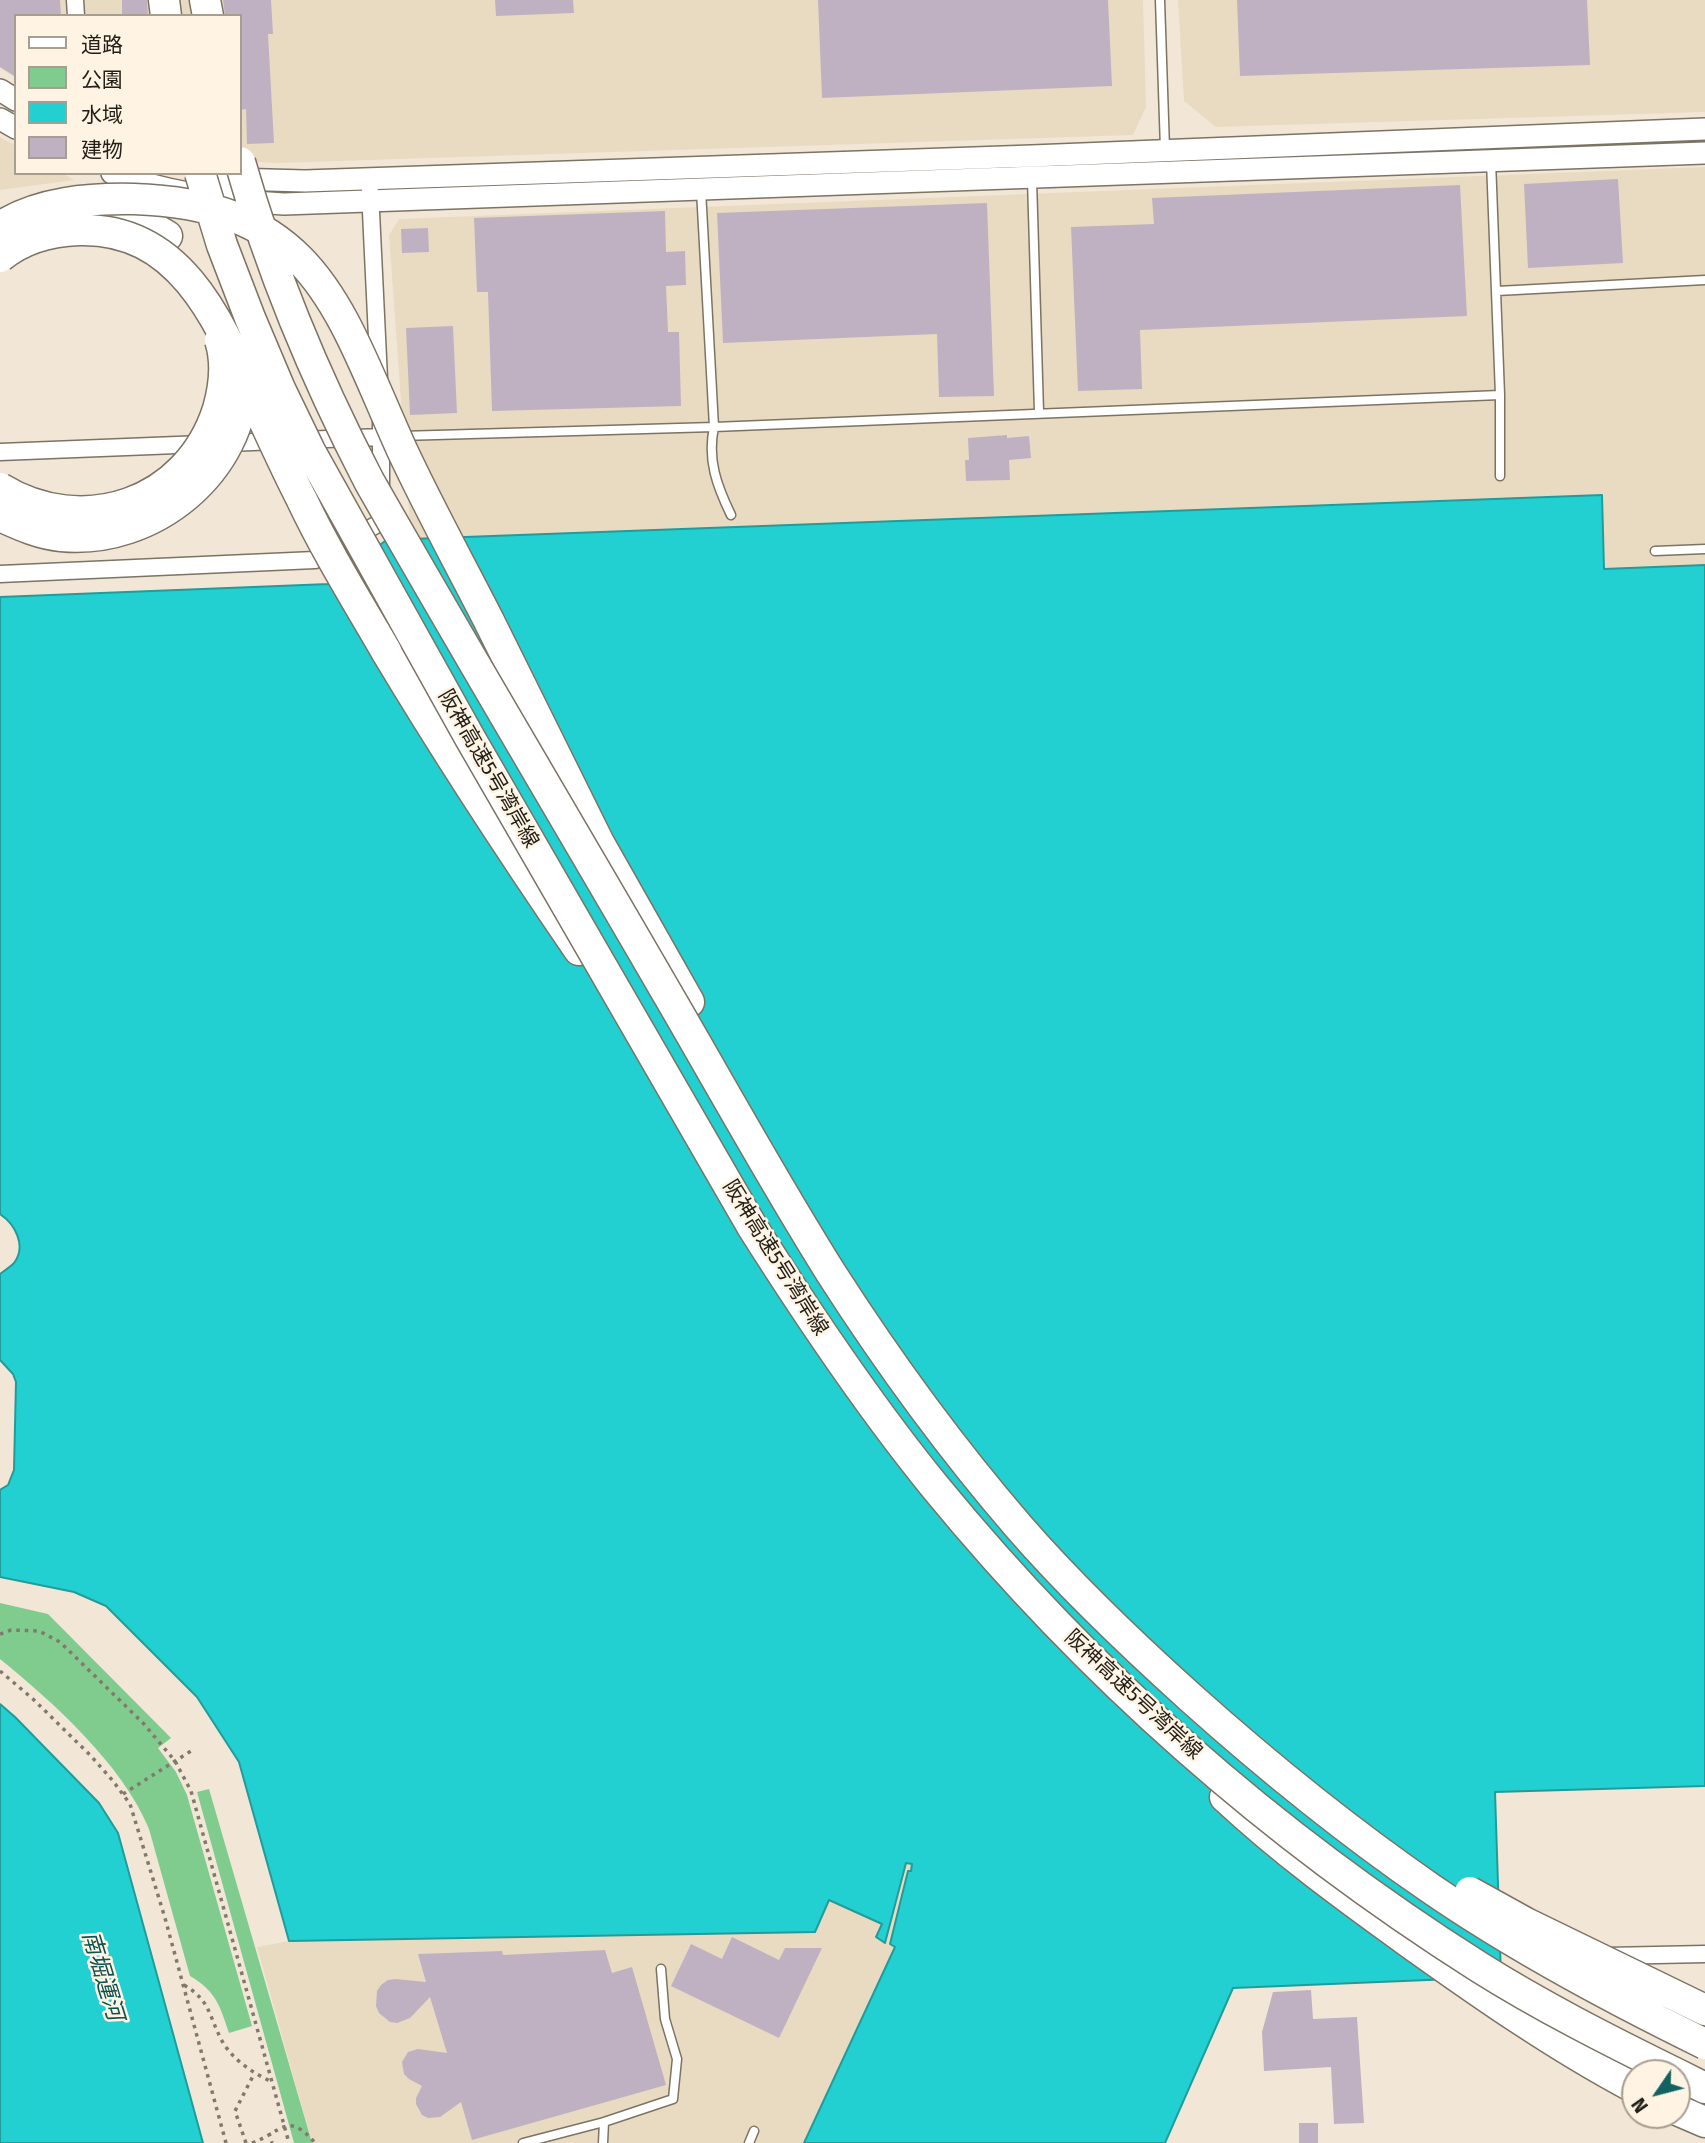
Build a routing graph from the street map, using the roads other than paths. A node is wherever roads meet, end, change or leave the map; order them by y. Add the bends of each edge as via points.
1 (1160, 0) edge
2 (1705, 129) edge
3 (1490, 138) junction
4 (1165, 149) junction
5 (1705, 153) edge
6 (1032, 156) junction
7 (1491, 160) junction
8 (699, 167) junction
9 (242, 169) edge
10 (118, 175) edge
11 (200, 175) edge
12 (210, 175) edge
13 (1032, 177) junction
14 (369, 178) junction
15 (701, 190) junction
16 (371, 201) junction
17 (0, 212) edge
18 (0, 227) edge
19 (164, 247) junction
20 (0, 248) edge
21 (0, 257) edge
22 (1705, 280) edge
23 (1497, 291) junction
24 (1500, 395) junction
25 (1038, 412) junction
26 (714, 426) junction
27 (382, 437) junction
28 (0, 452) edge
29 (1500, 476) dead end
30 (0, 488) edge
31 (0, 516) edge
32 (731, 516) dead end
33 (1705, 549) edge
34 (1656, 551) dead end
35 (0, 574) edge
36 (663, 1072) junction
37 (790, 1206) junction
38 (1140, 1707) junction
39 (1290, 1783) junction
40 (1705, 1954) edge
41 (1524, 1958) dead end
42 (661, 1969) dead end
43 (1705, 2010) edge
44 (1705, 2044) edge
45 (1648, 2059) edge
46 (1621, 2080) edge
47 (604, 2122) junction
48 (754, 2131) dead end
49 (523, 2143) edge
50 (603, 2143) edge
51 (749, 2143) edge

1 - 4 lane
2 - 3 street
3 - 4 street
3 - 7 lane
4 - 6 street
5 - 7 street
6 - 8 street
6 - 13 lane
7 - 13 street
7 - 23 lane
8 - 14 street
8 - 15 lane
9 - 37 highway, 阪神高速5号湾岸線, bridge via 303,344 369,481
10 - 16 street via 236,202
11 - 36 highway, 阪神高速5号湾岸線, bridge via 250,318 310,451
12 - 14 street via 269,181
13 - 15 street
13 - 25 lane
14 - 16 street
15 - 16 street
15 - 26 lane
16 - 27 street
17 - 19 highway via 43,205 110,210 129,216
18 - 37 highway, bridge via 26,213 68,203 176,202 248,223 273,236 313,272 347,326 403,451 599,843 734,1082
19 - 20 highway via 144,247 91,232 52,234
19 - 30 highway, bridge via 207,309 222,345 220,402 197,453 156,490 100,511 45,508
19 - 31 highway, bridge via 201,268 237,328 244,392 231,439 218,461 203,481 167,510 106,535 61,536
21 - 36 highway, bridge via 35,236 52,232 110,232 163,256 197,289 226,336 305,507 445,750
22 - 23 lane
23 - 24 lane
24 - 25 lane
24 - 29 lane
25 - 26 lane
26 - 27 lane
26 - 32 lane via 711,441 716,483
27 - 28 street
27 - 35 street via 381,522 315,560
33 - 34 lane
36 - 38 highway, 阪神高速5号湾岸線, bridge via 782,1274 887,1426 985,1545
37 - 39 highway, 阪神高速5号湾岸線, bridge via 918,1400 1021,1529 1150,1661
38 - 45 highway, 阪神高速5号湾岸線, bridge via 1265,1815 1409,1921 1481,1968
38 - 46 highway, bridge via 1189,1763 1325,1882 1533,2029
39 - 43 highway, bridge via 1526,1923
39 - 44 highway, 阪神高速5号湾岸線, bridge via 1360,1839 1509,1939
40 - 41 street
42 - 47 lane via 664,2019 677,2059 673,2099
47 - 49 lane
47 - 50 lane
48 - 51 lane

